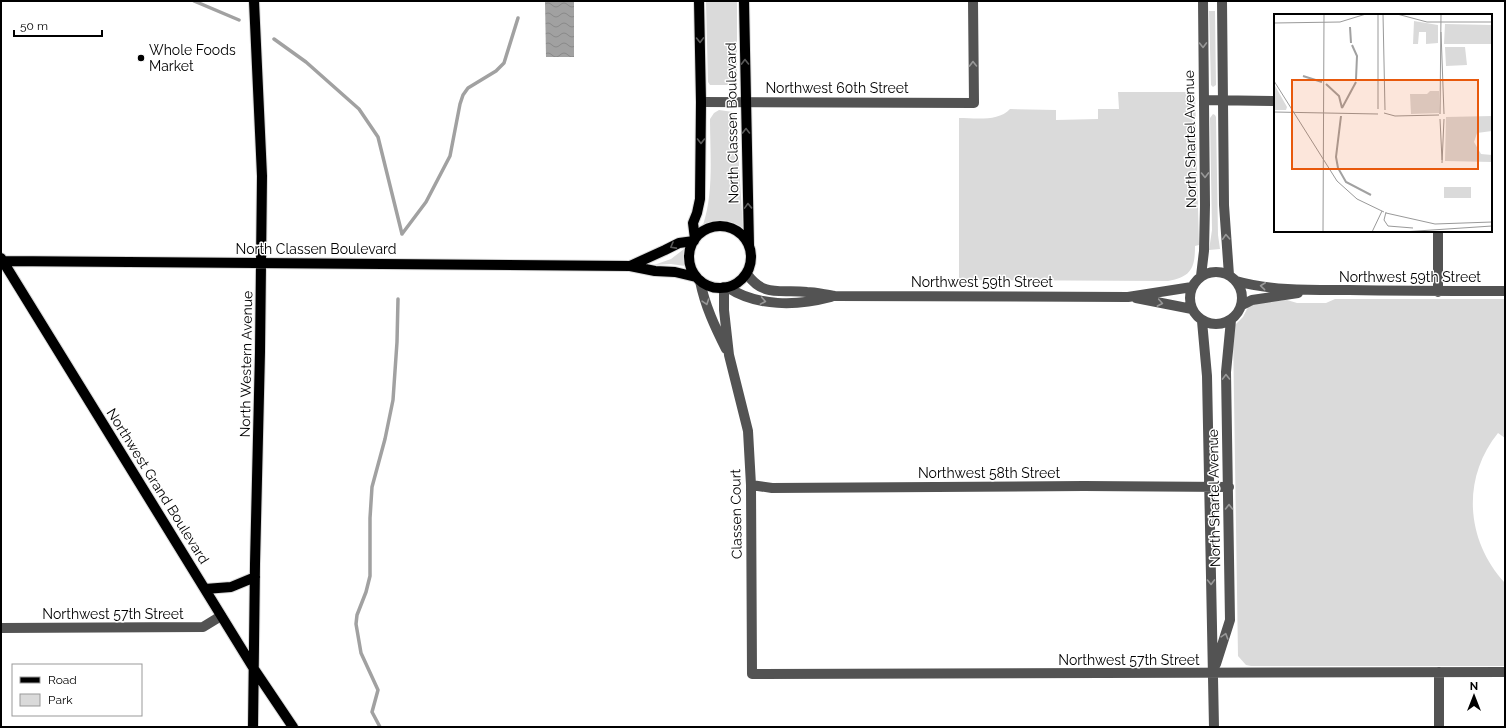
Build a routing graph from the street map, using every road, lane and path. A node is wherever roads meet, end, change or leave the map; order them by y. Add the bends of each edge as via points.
1 (254, 1) edge
2 (699, 1) edge
3 (744, 1) edge
4 (973, 1) edge
5 (1202, 1) edge
6 (1222, 1) edge
7 (1204, 100) junction
8 (1223, 100) junction
9 (746, 101) junction
10 (1274, 101) edge
11 (701, 102) junction
12 (1438, 232) edge
13 (694, 240) junction
14 (749, 245) junction
15 (2, 260) edge
16 (261, 263) junction
17 (630, 266) junction
18 (746, 274) junction
19 (1201, 276) junction
20 (1233, 278) junction
21 (698, 279) junction
22 (1192, 287) junction
23 (725, 288) junction
24 (1315, 290) junction
25 (1505, 291) edge
26 (1438, 292) junction
27 (835, 296) junction
28 (1128, 297) junction
29 (1242, 305) junction
30 (1192, 309) junction
31 (1231, 320) junction
32 (1202, 321) junction
33 (729, 355) junction
34 (751, 485) junction
35 (1209, 487) junction
36 (1229, 488) junction
37 (255, 577) junction
38 (205, 589) junction
39 (221, 616) junction
40 (1, 628) edge
41 (254, 669) junction
42 (1438, 672) junction
43 (1505, 672) edge
44 (752, 674) joint
45 (1213, 674) junction
46 (253, 727) edge
47 (293, 727) edge
48 (1214, 727) edge
49 (1439, 727) edge

1 - 16 main road, North Western Avenue via 262,176
2 -> 11 main road
9 -> 3 main road, North Classen Boulevard
9 -> 4 street, Northwest 60th Street via 974,103
5 -> 7 street, North Shartel Avenue
6 - 8 street
7 - 8 street
7 -> 19 street, North Shartel Avenue via 1205,205
8 - 10 street
20 -> 8 street via 1224,205
9 - 11 street, Northwest 60th Street
14 -> 9 main road, North Classen Boulevard
11 -> 13 main road via 700,199 693,223
12 - 26 street
13 - 14 main road, North Classen Boulevard via 708,228 724,226 739,232
13 -> 17 main road, North Classen Boulevard via 679,243
13 - 21 main road via 689,254 692,270
14 - 18 main road, North Classen Boulevard via 751,260
15 - 16 main road, North Classen Boulevard
15 - 38 main road, Northwest Grand Boulevard
16 - 17 main road, North Classen Boulevard
16 - 37 main road, North Western Avenue
17 - 21 main road, North Classen Boulevard via 675,272
18 - 23 main road via 738,283
18 - 27 street, Northwest 59th Street via 761,288
19 - 20 street via 1222,272
19 - 22 street
24 -> 20 street, Northwest 59th Street via 1260,286
20 - 29 street via 1241,289
21 - 23 main road, North Classen Boulevard via 710,286
21 -> 33 street, Classen Court via 713,324
22 - 28 street, Northwest 59th Street
22 - 30 street via 1189,302
23 -> 27 street, Northwest 59th Street via 738,295 771,303 811,303
23 - 33 street, Classen Court via 724,310
24 - 26 street, Northwest 59th Street
24 - 29 street, Northwest 59th Street via 1252,300
25 - 26 street, Northwest 59th Street
27 - 28 street, Northwest 59th Street
28 -> 30 street, Northwest 59th Street
29 - 31 street
30 - 32 street
31 - 32 street via 1216,324
36 -> 31 street, North Shartel Avenue via 1226,372
32 - 35 street, North Shartel Avenue via 1207,376
33 - 34 street, Classen Court via 748,431
34 - 35 street, Northwest 58th Street via 772,488
34 - 44 street, Classen Court
35 - 36 street, Northwest 58th Street
35 -> 45 street, North Shartel Avenue
45 -> 36 street, North Shartel Avenue via 1230,620
37 - 38 main road via 231,587
37 - 41 main road, North Western Avenue
38 - 39 main road, Northwest Grand Boulevard
39 - 40 street, Northwest 57th Street via 204,627
39 - 41 main road, Northwest Grand Boulevard
41 - 46 main road, North Western Avenue
41 - 47 main road, Northwest Grand Boulevard
42 - 43 street, Northwest 57th Street
42 - 45 street, Northwest 57th Street
42 - 49 street
44 - 45 street, Northwest 57th Street
45 - 48 street, North Shartel Avenue

